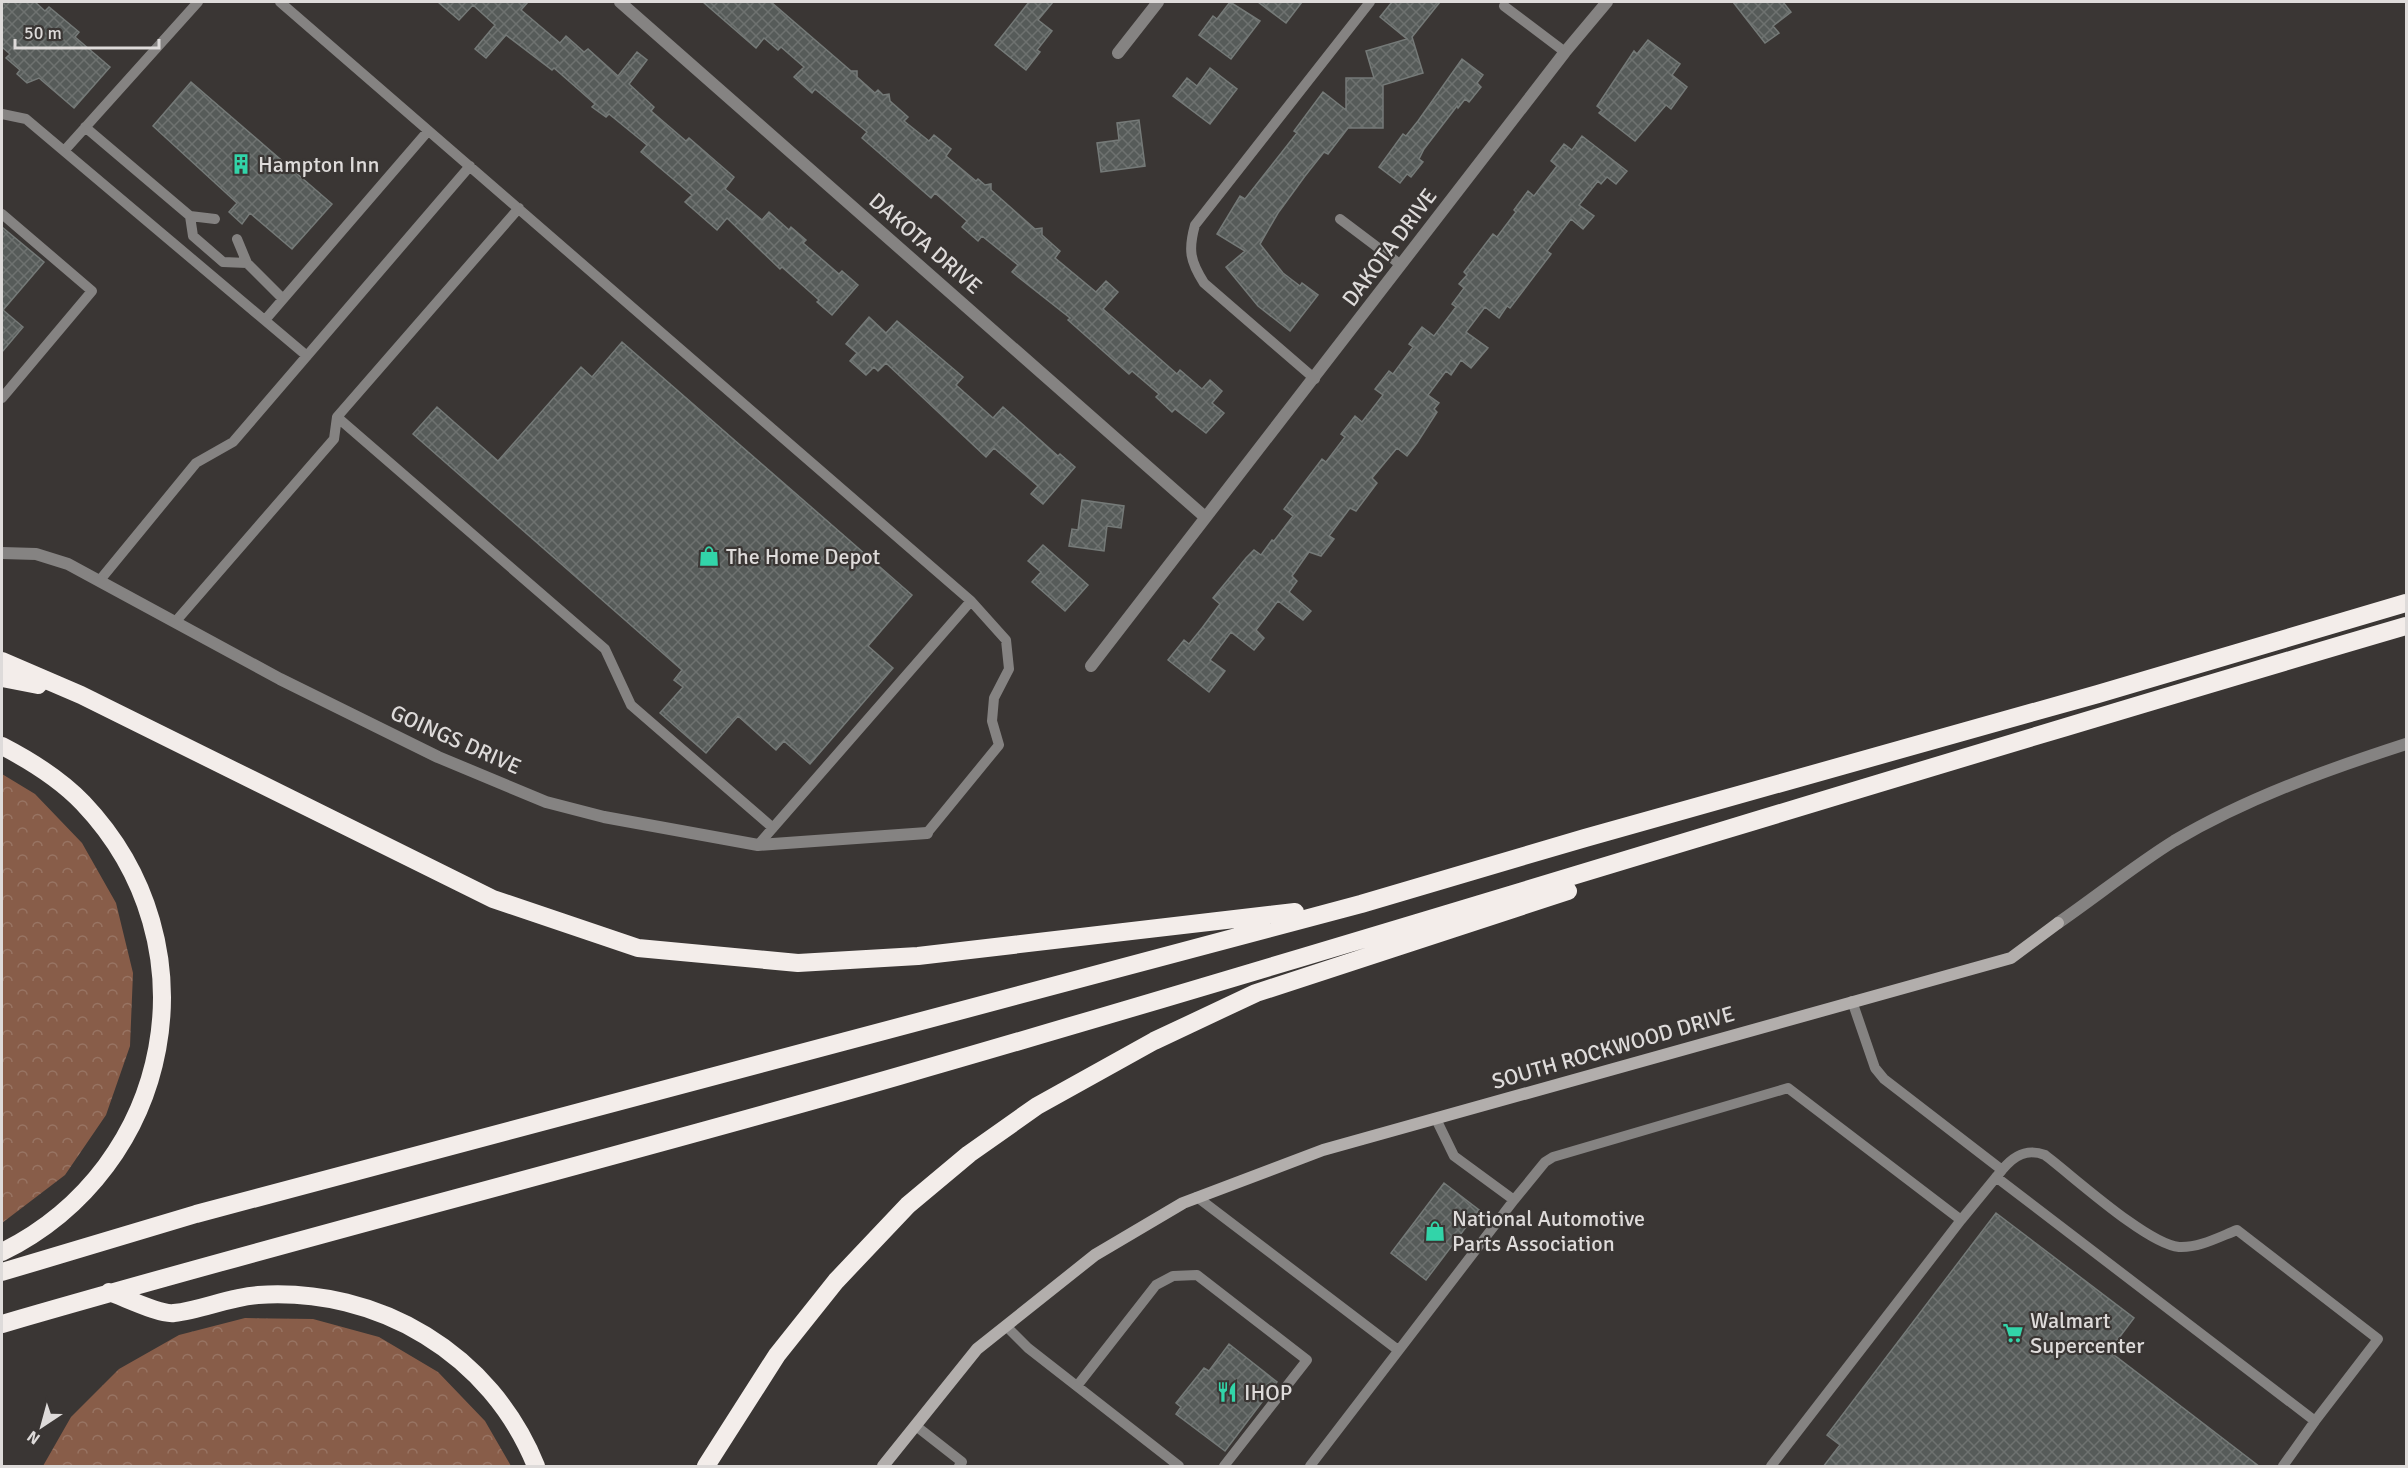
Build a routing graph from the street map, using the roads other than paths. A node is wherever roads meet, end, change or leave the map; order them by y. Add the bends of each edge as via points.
1 (198, 2) edge
2 (280, 2) edge
3 (620, 2) edge
4 (1158, 2) edge
5 (1370, 2) edge
6 (1607, 2) edge
7 (1504, 6) dead end
8 (1565, 52) junction
9 (1118, 53) dead end
10 (2, 114) edge
11 (85, 127) junction
12 (428, 131) junction
13 (64, 151) junction
14 (470, 166) junction
15 (519, 208) junction
16 (2, 214) edge
17 (190, 216) junction
18 (214, 219) dead end
19 (1340, 219) dead end
20 (237, 239) dead end
21 (247, 263) junction
22 (1401, 266) junction
23 (283, 299) junction
24 (265, 320) junction
25 (307, 356) junction
26 (1315, 379) junction
27 (2, 398) edge
28 (338, 417) junction
29 (1204, 517) junction
30 (2, 553) edge
31 (100, 580) junction
32 (971, 601) junction
33 (2406, 603) edge
34 (176, 621) junction
35 (2406, 626) edge
36 (2, 661) edge
37 (1091, 666) dead end
38 (2, 678) edge
39 (81, 694) junction
40 (2406, 744) edge
41 (2, 746) edge
42 (1811, 806) junction
43 (773, 828) junction
44 (927, 833) joint
45 (758, 846) junction
46 (1361, 904) junction
47 (2058, 923) joint
48 (1852, 1001) junction
49 (1436, 1119) junction
50 (1999, 1173) junction
51 (1197, 1197) junction
52 (1514, 1200) junction
53 (1961, 1220) junction
54 (2, 1252) edge
55 (2, 1272) edge
56 (109, 1292) junction
57 (2, 1324) edge
58 (1006, 1326) junction
59 (1398, 1350) junction
60 (1077, 1386) junction
61 (2315, 1421) junction
62 (916, 1426) junction
63 (963, 1465) edge
64 (536, 1467) edge
65 (706, 1467) edge
66 (883, 1467) edge
67 (1179, 1467) edge
68 (1224, 1467) edge
69 (1310, 1467) edge
70 (1771, 1467) edge
71 (2283, 1467) edge

1 - 11 lane
2 - 12 lane
3 - 29 street, DAKOTA DRIVE
4 - 9 street
5 - 26 lane via 1195,225 1189,244 1194,266 1204,283
6 - 8 street, DAKOTA DRIVE
7 - 8 lane
8 - 22 street, DAKOTA DRIVE
10 - 13 lane via 26,119
11 - 13 lane
11 - 17 lane
12 - 14 lane
12 - 23 lane
13 - 24 lane
14 - 15 lane
14 - 25 lane
15 - 28 lane
15 - 32 lane
16 - 27 lane via 92,291
17 - 18 lane
17 - 21 lane via 193,236 223,262
19 - 22 lane
20 - 21 lane
21 - 23 lane
22 - 26 street, DAKOTA DRIVE
23 - 24 lane
24 - 25 lane
25 - 31 lane via 233,442 196,463
26 - 29 street, DAKOTA DRIVE
28 - 34 lane via 334,440
28 - 43 lane via 604,649 631,705
29 - 37 street, DAKOTA DRIVE
30 - 31 street, GOINGS DRIVE via 36,554
31 - 34 street, GOINGS DRIVE
32 - 43 lane
32 - 44 lane via 1006,640 1009,669 994,698 992,721 999,745
33 - 46 highway
34 - 45 street, GOINGS DRIVE via 438,757 546,802
35 - 42 highway
36 - 39 highway
38 - 39 highway
39 - 46 highway via 493,899 638,948 798,963 918,956
40 - 47 street, SOUTH ROCKWOOD DRIVE via 2322,771 2241,806 2174,841
41 - 54 highway via 35,763 83,803 118,849 144,902 159,956 162,1016 151,1078 130,1131 99,1178 65,1213 34,1236
42 - 56 highway via 904,1074
42 - 65 highway via 1746,833 1256,993 1084,1077 969,1154 909,1204 836,1281 777,1355
43 - 45 lane
44 - 45 street, GOINGS DRIVE
46 - 55 highway via 196,1214
47 - 48 main road, SOUTH ROCKWOOD DRIVE via 2011,958
48 - 49 main road, SOUTH ROCKWOOD DRIVE
48 - 50 lane via 1875,1068 1884,1079
49 - 51 main road, SOUTH ROCKWOOD DRIVE via 1323,1150
49 - 52 lane via 1454,1156
50 - 53 lane
50 - 61 lane
50 - 61 lane via 2022,1153 2032,1150 2045,1155 2154,1239 2178,1247 2197,1245 2237,1230 2378,1339
51 - 58 main road, SOUTH ROCKWOOD DRIVE via 1095,1255
51 - 59 lane
52 - 53 lane via 1545,1161 1553,1157 1788,1088
52 - 59 lane
53 - 70 lane
56 - 57 highway
56 - 64 highway via 171,1314 256,1295 288,1294 372,1309 412,1326 483,1380 507,1410
58 - 60 lane
58 - 62 main road, SOUTH ROCKWOOD DRIVE via 977,1349
59 - 69 lane
60 - 67 lane
60 - 68 lane via 1156,1286 1173,1276 1197,1275 1307,1360
61 - 71 lane
62 - 63 lane
62 - 66 main road, SOUTH ROCKWOOD DRIVE

